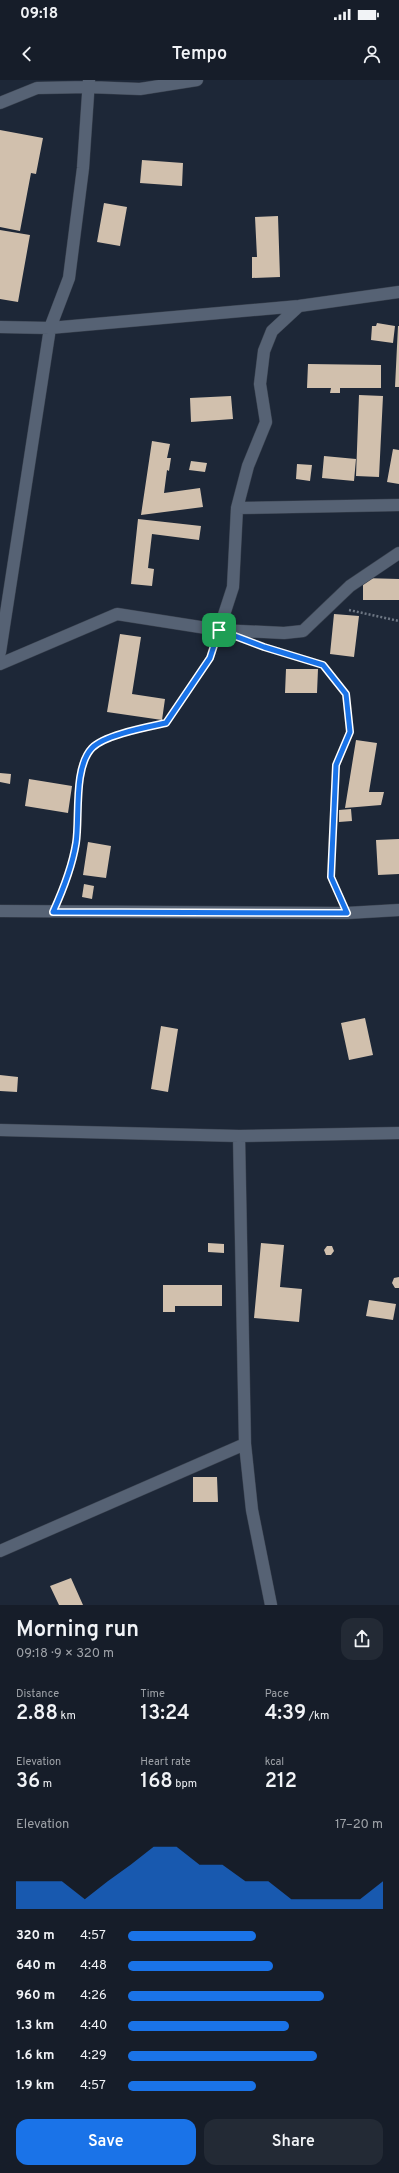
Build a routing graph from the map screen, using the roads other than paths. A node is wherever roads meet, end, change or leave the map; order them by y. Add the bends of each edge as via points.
1 (197, 80) edge
2 (88, 83) edge
3 (0, 104) edge
4 (399, 292) edge
5 (299, 306) junction
6 (0, 327) edge
7 (50, 328) junction
8 (399, 504) edge
9 (237, 508) junction
10 (399, 553) edge
11 (219, 630) junction
12 (0, 652) edge
13 (0, 664) edge
14 (399, 910) edge
15 (0, 911) edge
16 (0, 1130) edge
17 (399, 1133) edge
18 (239, 1136) junction
19 (245, 1444) junction
20 (0, 1551) edge
21 (271, 1605) edge

1 - 2 street via 140,89
2 - 3 street via 37,88
2 - 7 street via 83,168 69,278
4 - 5 street
5 - 7 street
5 - 9 street via 272,331 264,351 260,384 266,422 248,466
6 - 7 street
7 - 12 street
8 - 9 street
9 - 11 street via 233,587
10 - 11 street via 350,586 304,631
11 - 13 street via 117,614
14 - 15 street via 347,913
16 - 18 street
17 - 18 street
18 - 19 street
19 - 20 street
19 - 21 street via 252,1510

